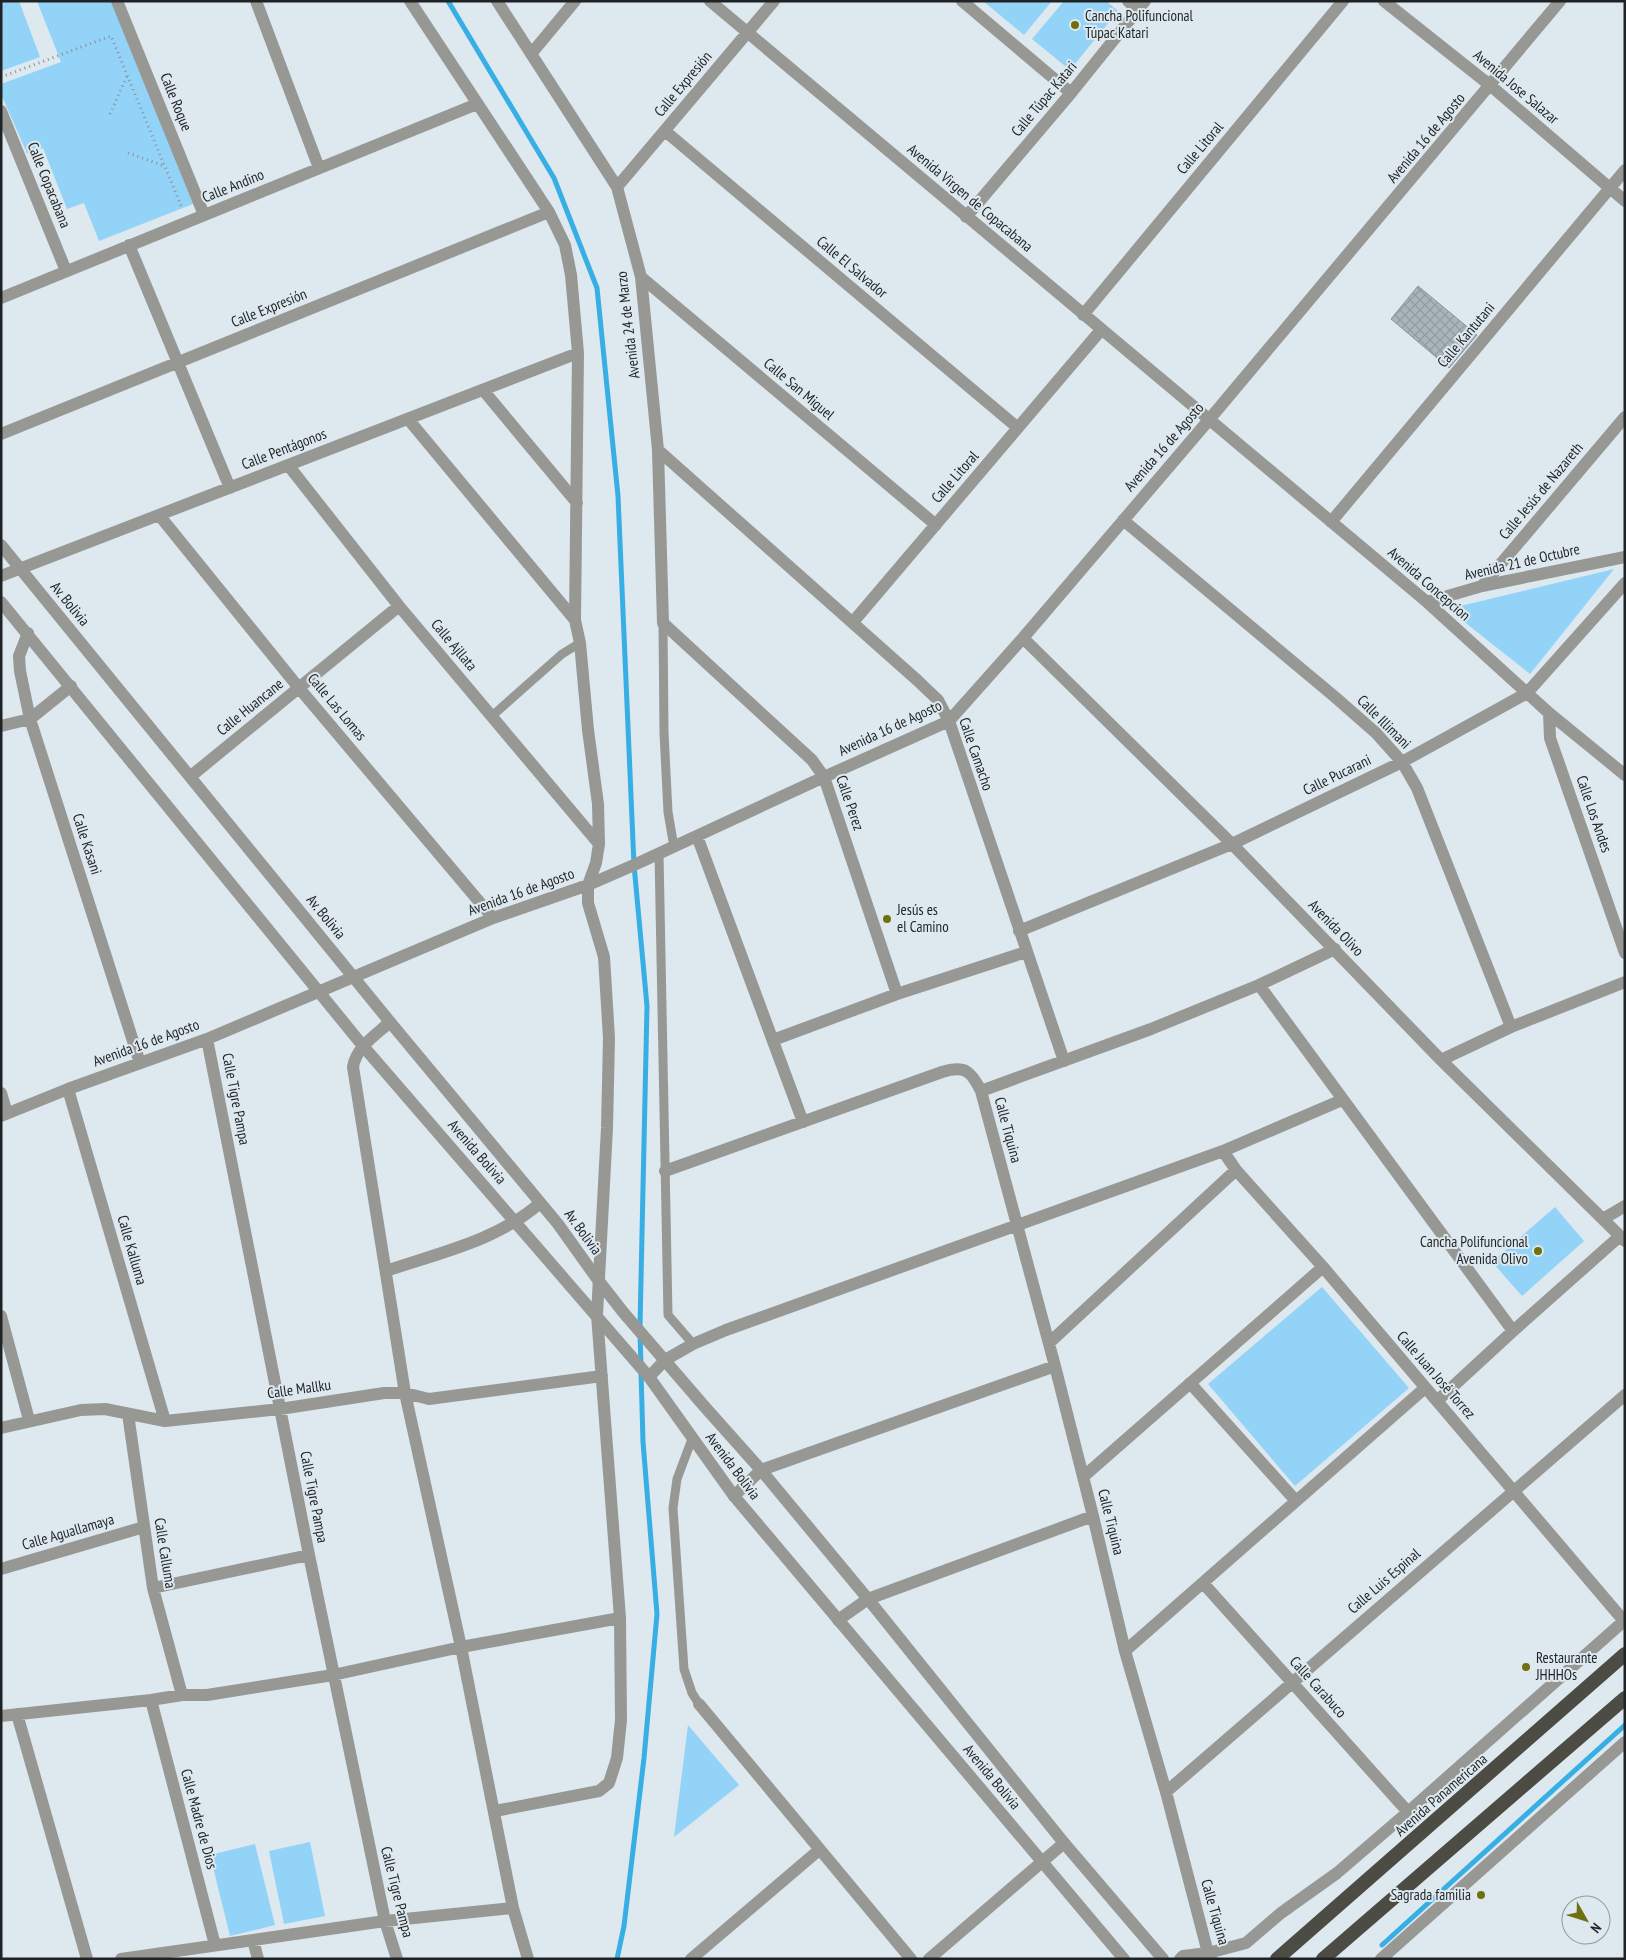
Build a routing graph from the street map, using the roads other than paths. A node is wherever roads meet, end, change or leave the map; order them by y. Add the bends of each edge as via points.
1 (117, 1) edge
2 (256, 1) edge
3 (410, 1) edge
4 (497, 1) edge
5 (575, 1) edge
6 (710, 1) edge
7 (774, 1) edge
8 (962, 1) edge
9 (1128, 1) edge
10 (1343, 1) edge
11 (1384, 1) edge
12 (1560, 1) edge
13 (1142, 6) edge
14 (747, 33) junction
15 (531, 54) junction
16 (1491, 86) junction
17 (1071, 93) junction
18 (477, 104) junction
19 (1, 111) edge
20 (665, 131) junction
21 (319, 168) junction
22 (1625, 170) edge
23 (617, 188) junction
24 (1609, 188) junction
25 (1625, 202) edge
26 (549, 212) junction
27 (204, 215) junction
28 (966, 217) junction
29 (130, 245) junction
30 (66, 271) junction
31 (640, 277) junction
32 (1, 298) edge
33 (1083, 315) junction
34 (1101, 330) junction
35 (578, 353) junction
36 (178, 363) junction
37 (483, 390) junction
38 (1625, 417) edge
39 (408, 419) junction
40 (1208, 421) junction
41 (1018, 428) junction
42 (1, 434) edge
43 (658, 450) junction
44 (288, 465) junction
45 (230, 488) junction
46 (577, 503) junction
47 (160, 515) junction
48 (1123, 520) junction
49 (1331, 522) junction
50 (936, 525) junction
51 (1, 545) edge
52 (1625, 557) edge
53 (21, 569) junction
54 (1, 576) edge
55 (1625, 583) edge
56 (1482, 586) junction
57 (1, 602) edge
58 (1427, 602) junction
59 (399, 606) junction
60 (575, 620) junction
61 (853, 622) junction
62 (663, 623) junction
63 (28, 633) junction
64 (1023, 638) junction
65 (580, 643) junction
66 (71, 686) junction
67 (299, 688) junction
68 (1527, 693) junction
69 (1549, 713) junction
70 (492, 716) junction
71 (30, 719) junction
72 (949, 721) junction
73 (1, 726) edge
74 (1402, 762) junction
75 (1625, 775) edge
76 (191, 776) junction
77 (824, 777) junction
78 (697, 836) junction
79 (599, 844) junction
80 (1232, 844) junction
81 (674, 847) junction
82 (659, 854) junction
83 (588, 885) junction
84 (493, 918) junction
85 (1019, 931) junction
86 (1335, 949) junction
87 (1026, 952) junction
88 (1625, 953) edge
89 (353, 976) junction
90 (1625, 982) edge
91 (1259, 985) junction
92 (320, 991) junction
93 (897, 994) junction
94 (390, 1022) junction
95 (1511, 1027) junction
96 (207, 1039) junction
97 (772, 1040) junction
98 (363, 1046) junction
99 (1441, 1060) junction
100 (1064, 1061) junction
101 (140, 1063) junction
102 (68, 1089) junction
103 (981, 1091) junction
104 (1, 1093) edge
105 (1342, 1100) junction
106 (4, 1115) edge
107 (803, 1122) junction
108 (1223, 1151) junction
109 (1236, 1170) junction
110 (665, 1171) junction
111 (540, 1203) junction
112 (1625, 1206) edge
113 (1603, 1219) junction
114 (516, 1222) junction
115 (1017, 1224) junction
116 (1622, 1239) edge
117 (1323, 1267) junction
118 (386, 1271) junction
119 (598, 1280) junction
120 (1, 1316) edge
121 (596, 1316) junction
122 (1513, 1330) junction
123 (692, 1344) junction
124 (1049, 1344) junction
125 (665, 1360) junction
126 (1055, 1366) junction
127 (602, 1376) junction
128 (649, 1377) junction
129 (1190, 1383) junction
130 (1425, 1388) junction
131 (405, 1393) junction
132 (1625, 1394) edge
133 (1437, 1401) junction
134 (280, 1409) junction
135 (128, 1414) junction
136 (29, 1420) junction
137 (165, 1420) junction
138 (1, 1428) edge
139 (692, 1439) junction
140 (761, 1470) junction
141 (1083, 1477) junction
142 (1513, 1489) junction
143 (734, 1496) junction
144 (1296, 1501) junction
145 (1093, 1516) junction
146 (144, 1527) junction
147 (309, 1555) junction
148 (1, 1569) edge
149 (1203, 1583) junction
150 (153, 1588) junction
151 (868, 1600) junction
152 (620, 1618) junction
153 (838, 1620) junction
154 (1624, 1620) edge
155 (461, 1647) junction
156 (1125, 1651) junction
157 (1625, 1654) edge
158 (333, 1675) junction
159 (1293, 1683) junction
160 (182, 1695) junction
161 (1625, 1698) edge
162 (151, 1700) junction
163 (699, 1704) joint
164 (17, 1714) junction
165 (1, 1716) edge
166 (1625, 1742) edge
167 (1166, 1792) junction
168 (495, 1811) junction
169 (1408, 1812) junction
170 (1064, 1843) junction
171 (820, 1850) junction
172 (1042, 1862) junction
173 (513, 1908) junction
174 (385, 1921) junction
175 (253, 1940) junction
176 (215, 1945) junction
177 (1210, 1956) edge
178 (87, 1959) edge
179 (121, 1959) edge
180 (258, 1959) edge
181 (397, 1959) edge
182 (528, 1959) edge
183 (691, 1959) edge
184 (911, 1959) edge
185 (929, 1959) edge
186 (1124, 1959) edge
187 (1163, 1959) edge
188 (1180, 1959) edge
189 (1277, 1959) edge
190 (1323, 1959) edge
191 (1381, 1959) edge

1 - 27 street, Calle Roque
2 - 21 street
3 - 18 street
4 - 15 street, Avenida 24 de Marzo
5 - 15 street
6 - 14 street, Avenida Virgen de Copacabana
7 - 14 street, Calle Expresión
8 - 17 street
9 - 13 street
10 - 33 street, Calle Litoral
11 - 16 street, Avenida Jose Salazar
12 - 16 street, Avenida 16 de Agosto
13 - 17 street, Calle Túpac Katari
14 - 20 street, Calle Expresión
14 - 28 street, Avenida Virgen de Copacabana
15 - 23 street, Avenida 24 de Marzo
16 - 24 street, Avenida Jose Salazar
16 - 40 street, Avenida 16 de Agosto
17 - 28 street, Calle Túpac Katari
18 - 21 street, Calle Andino
18 - 26 street
19 - 30 street, Calle Copacabana
20 - 23 street, Calle Expresión
20 - 41 street, Calle El Salvador
21 - 27 street, Calle Andino
22 - 24 street, Calle Kantutani
23 - 31 street, Avenida 24 de Marzo
24 - 25 street, Avenida Jose Salazar
24 - 49 street, Calle Kantutani
26 - 35 street via 565,245 572,275
26 - 36 street, Calle Expresión
27 - 29 street, Calle Andino
28 - 33 street, Avenida Virgen de Copacabana
29 - 30 street, Calle Andino
29 - 36 street
30 - 32 street, Calle Andino
31 - 43 street, Avenida 24 de Marzo
31 - 50 street, Calle San Miguel
33 - 34 street, Avenida Virgen de Copacabana
34 - 40 street, Avenida Virgen de Copacabana
34 - 41 street, Calle Litoral
35 - 37 street, Calle Pentágonos
35 - 46 street
36 - 42 street, Calle Expresión
36 - 45 street
37 - 39 street, Calle Pentágonos
37 - 46 street
38 - 56 street, Calle Jesús de Nazareth
39 - 44 street, Calle Pentágonos
39 - 60 street
40 - 48 street, Avenida 16 de Agosto
40 - 49 street, Avenida Concepcion
41 - 50 street, Calle Litoral
43 - 61 street, Calle Camacho
43 - 62 street, Avenida 24 de Marzo
44 - 45 street, Calle Pentágonos
44 - 59 street, Calle Ajllata
45 - 47 street, Calle Pentágonos
46 - 60 street
47 - 53 street, Calle Pentágonos
47 - 67 street, Calle Las Lomas
48 - 64 street, Avenida 16 de Agosto
48 - 74 street, Calle Illimani via 1335,696
49 - 58 street, Avenida Concepcion
50 - 61 street, Calle Litoral
51 - 53 street, Av. Bolivia
52 - 56 street, Avenida 21 de Octubre
53 - 54 street, Calle Pentágonos
53 - 76 street, Av. Bolivia
55 - 68 street, Calle Pucarani
56 - 58 street, Avenida 21 de Octubre
57 - 63 street
58 - 68 street, Avenida Concepcion
59 - 67 street, Calle Huancane
59 - 70 street, Calle Ajllata
60 - 65 street
61 - 72 street, Calle Camacho via 938,700
62 - 77 street, Calle Perez via 812,760
62 - 81 lane via 664,733 668,812
63 - 66 street
63 - 71 street, Calle Kasani via 19,656
64 - 72 street, Avenida 16 de Agosto
64 - 80 street, Avenida Olivo
65 - 70 lane via 562,654
65 - 79 street via 598,804
66 - 71 street
66 - 92 street
67 - 76 street, Calle Huancane
67 - 84 street, Calle Las Lomas
68 - 69 street, Avenida Concepcion
68 - 74 street, Calle Pucarani
69 - 75 street, Avenida Concepcion
69 - 88 street, Calle Los Andes via 1550,738
70 - 79 street, Calle Ajllata
71 - 73 street
71 - 101 street, Calle Kasani
72 - 77 street, Avenida 16 de Agosto
72 - 85 street, Calle Camacho
74 - 80 street, Calle Pucarani
74 - 95 street, Calle Illimani via 1417,788
76 - 89 street, Av. Bolivia
77 - 78 street, Avenida 16 de Agosto
77 - 93 street, Calle Perez
78 - 81 street, Avenida 16 de Agosto
78 - 97 street
79 - 83 street
80 - 85 street, Calle Pucarani
80 - 86 street, Avenida Olivo
81 - 82 street, Avenida 16 de Agosto
82 - 83 street, Avenida 16 de Agosto
82 - 110 lane
83 - 84 street, Avenida 16 de Agosto
83 - 119 street via 589,909 604,957 609,1038
84 - 89 street, Avenida 16 de Agosto
85 - 87 street, Calle Camacho
86 - 91 street
86 - 99 street, Avenida Olivo
87 - 93 street
87 - 100 street, Calle Camacho
89 - 92 street, Avenida 16 de Agosto
89 - 94 street, Av. Bolivia
90 - 95 street
91 - 100 street
91 - 105 street
92 - 96 street, Avenida 16 de Agosto
92 - 98 street, Avenida Bolivia
93 - 97 street
94 - 98 street
94 - 111 street, Av. Bolivia
95 - 99 street
96 - 101 street, Avenida 16 de Agosto
96 - 134 street, Calle Tigre Pampa
97 - 107 street
98 - 114 street, Avenida Bolivia
98 - 118 street via 354,1057 353,1067
99 - 113 street, Avenida Olivo
100 - 103 street
101 - 102 street, Avenida 16 de Agosto
102 - 106 street, Avenida 16 de Agosto
102 - 137 street, Calle Kalluma
103 - 107 street via 969,1072 954,1068
103 - 115 street, Calle Tiquina
104 - 106 street
105 - 108 street
105 - 122 street
107 - 110 street
108 - 109 street, Calle Juan José Torrez
108 - 115 street
109 - 117 street, Calle Juan José Torrez
109 - 124 street
110 - 123 lane via 668,1315
111 - 114 street
111 - 119 street, Av. Bolivia
112 - 113 street
113 - 116 street, Avenida Olivo
114 - 118 street via 484,1238
114 - 121 street, Avenida Bolivia
115 - 123 street
115 - 124 street, Calle Tiquina
116 - 122 street
117 - 129 street
117 - 130 street, Calle Juan José Torrez
118 - 131 street
119 - 121 street
119 - 125 street, Av. Bolivia
120 - 136 street
121 - 127 street
121 - 128 street, Avenida Bolivia
122 - 133 street
123 - 125 street
124 - 126 street, Calle Tiquina
125 - 128 street
125 - 140 street, Avenida Bolivia
126 - 140 street
126 - 141 street, Calle Tiquina
127 - 131 street, Calle Mallku via 429,1399
127 - 152 street
128 - 139 street, Avenida Bolivia
129 - 141 street
129 - 144 street
130 - 133 street, Calle Juan José Torrez
130 - 144 street
131 - 134 street, Calle Mallku via 384,1393
131 - 155 street
132 - 142 street, Calle Luis Espinal
133 - 142 street, Calle Juan José Torrez
134 - 137 street, Calle Mallku
134 - 147 street, Calle Tigre Pampa
135 - 136 street, Calle Mallku via 105,1409 81,1410
135 - 137 street, Calle Mallku
135 - 146 street, Calle Calluma
136 - 138 street, Calle Mallku
139 - 143 street, Avenida Bolivia
139 - 163 lane via 678,1478 672,1508 684,1669
140 - 143 street
140 - 151 street, Avenida Bolivia
141 - 145 street, Calle Tiquina
142 - 154 street, Calle Juan José Torrez
142 - 159 street, Calle Luis Espinal
143 - 153 street, Avenida Bolivia
144 - 149 street
145 - 151 street
145 - 156 street, Calle Tiquina
146 - 148 street, Calle Aguallamaya
146 - 150 street, Calle Calluma
147 - 150 street
147 - 158 street, Calle Tigre Pampa
149 - 156 street
149 - 159 street, Calle Carabuco
150 - 160 street, Calle Calluma
151 - 153 street
151 - 170 street, Avenida Bolivia
152 - 155 street
152 - 168 street via 621,1720 617,1758 609,1783 600,1790
153 - 172 street, Avenida Bolivia
154 - 169 street
155 - 158 street
155 - 168 street
156 - 167 street, Calle Tiquina
157 - 189 highway, Avenida Panamericana
158 - 160 street via 207,1696
158 - 174 street, Calle Tigre Pampa
159 - 167 street, Calle Luis Espinal
159 - 169 street, Calle Carabuco
160 - 162 street
161 - 190 highway
162 - 164 street
162 - 176 street, Calle Madre de Dios
163 - 171 street
164 - 165 street
164 - 178 street
166 - 191 street
167 - 177 street, Calle Tiquina
168 - 173 street
169 - 177 street via 1337,1873 1246,1943
170 - 172 street
170 - 187 street, Avenida Bolivia
171 - 183 street
171 - 184 street
172 - 185 street
172 - 186 street, Avenida Bolivia
173 - 174 street
173 - 182 street
174 - 175 street
174 - 181 street, Calle Tigre Pampa
175 - 176 street
175 - 180 street
176 - 179 street
177 - 188 street via 1183,1956

